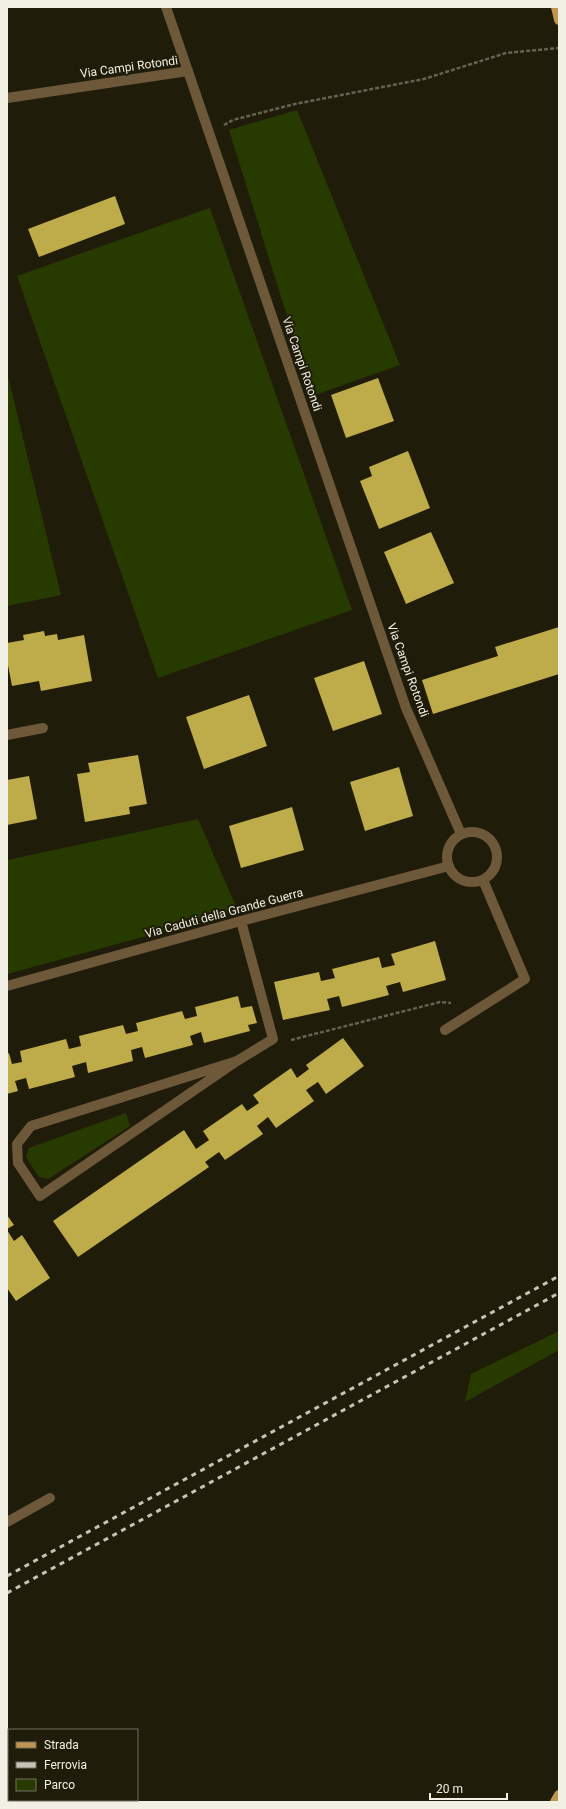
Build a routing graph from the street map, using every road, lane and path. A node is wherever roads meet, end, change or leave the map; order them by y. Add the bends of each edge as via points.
1 (166, 7) edge
2 (556, 7) edge
3 (559, 20) edge
4 (559, 48) edge
5 (188, 71) junction
6 (7, 98) edge
7 (210, 132) junction
8 (43, 728) dead end
9 (7, 735) edge
10 (462, 834) junction
11 (448, 866) junction
12 (483, 880) junction
13 (241, 921) junction
14 (7, 986) edge
15 (481, 1007) junction
16 (445, 1030) dead end
17 (273, 1039) junction
18 (237, 1061) junction
19 (50, 1498) dead end
20 (7, 1522) edge
21 (559, 1795) edge
22 (555, 1802) edge

1 - 5 street
2 - 3 main road
4 - 7 path via 506,53 424,79 295,104 234,120
5 - 6 street, Via Campi Rotondi
5 - 7 street, Via Campi Rotondi
7 - 10 street, Via Campi Rotondi via 406,708
8 - 9 street
10 - 11 street via 450,845 447,853
10 - 12 street via 478,832 485,835 496,848 497,864 493,872
11 - 12 street via 462,881
11 - 13 street, Via Caduti della Grande Guerra
12 - 15 street via 525,979
13 - 14 street, Via Caduti della Grande Guerra
13 - 17 street
15 - 16 street
15 - 17 path via 440,1002 288,1041
17 - 18 street
18 - 18 street via 40,1196 18,1163 17,1144 31,1126
19 - 20 street
21 - 22 main road

